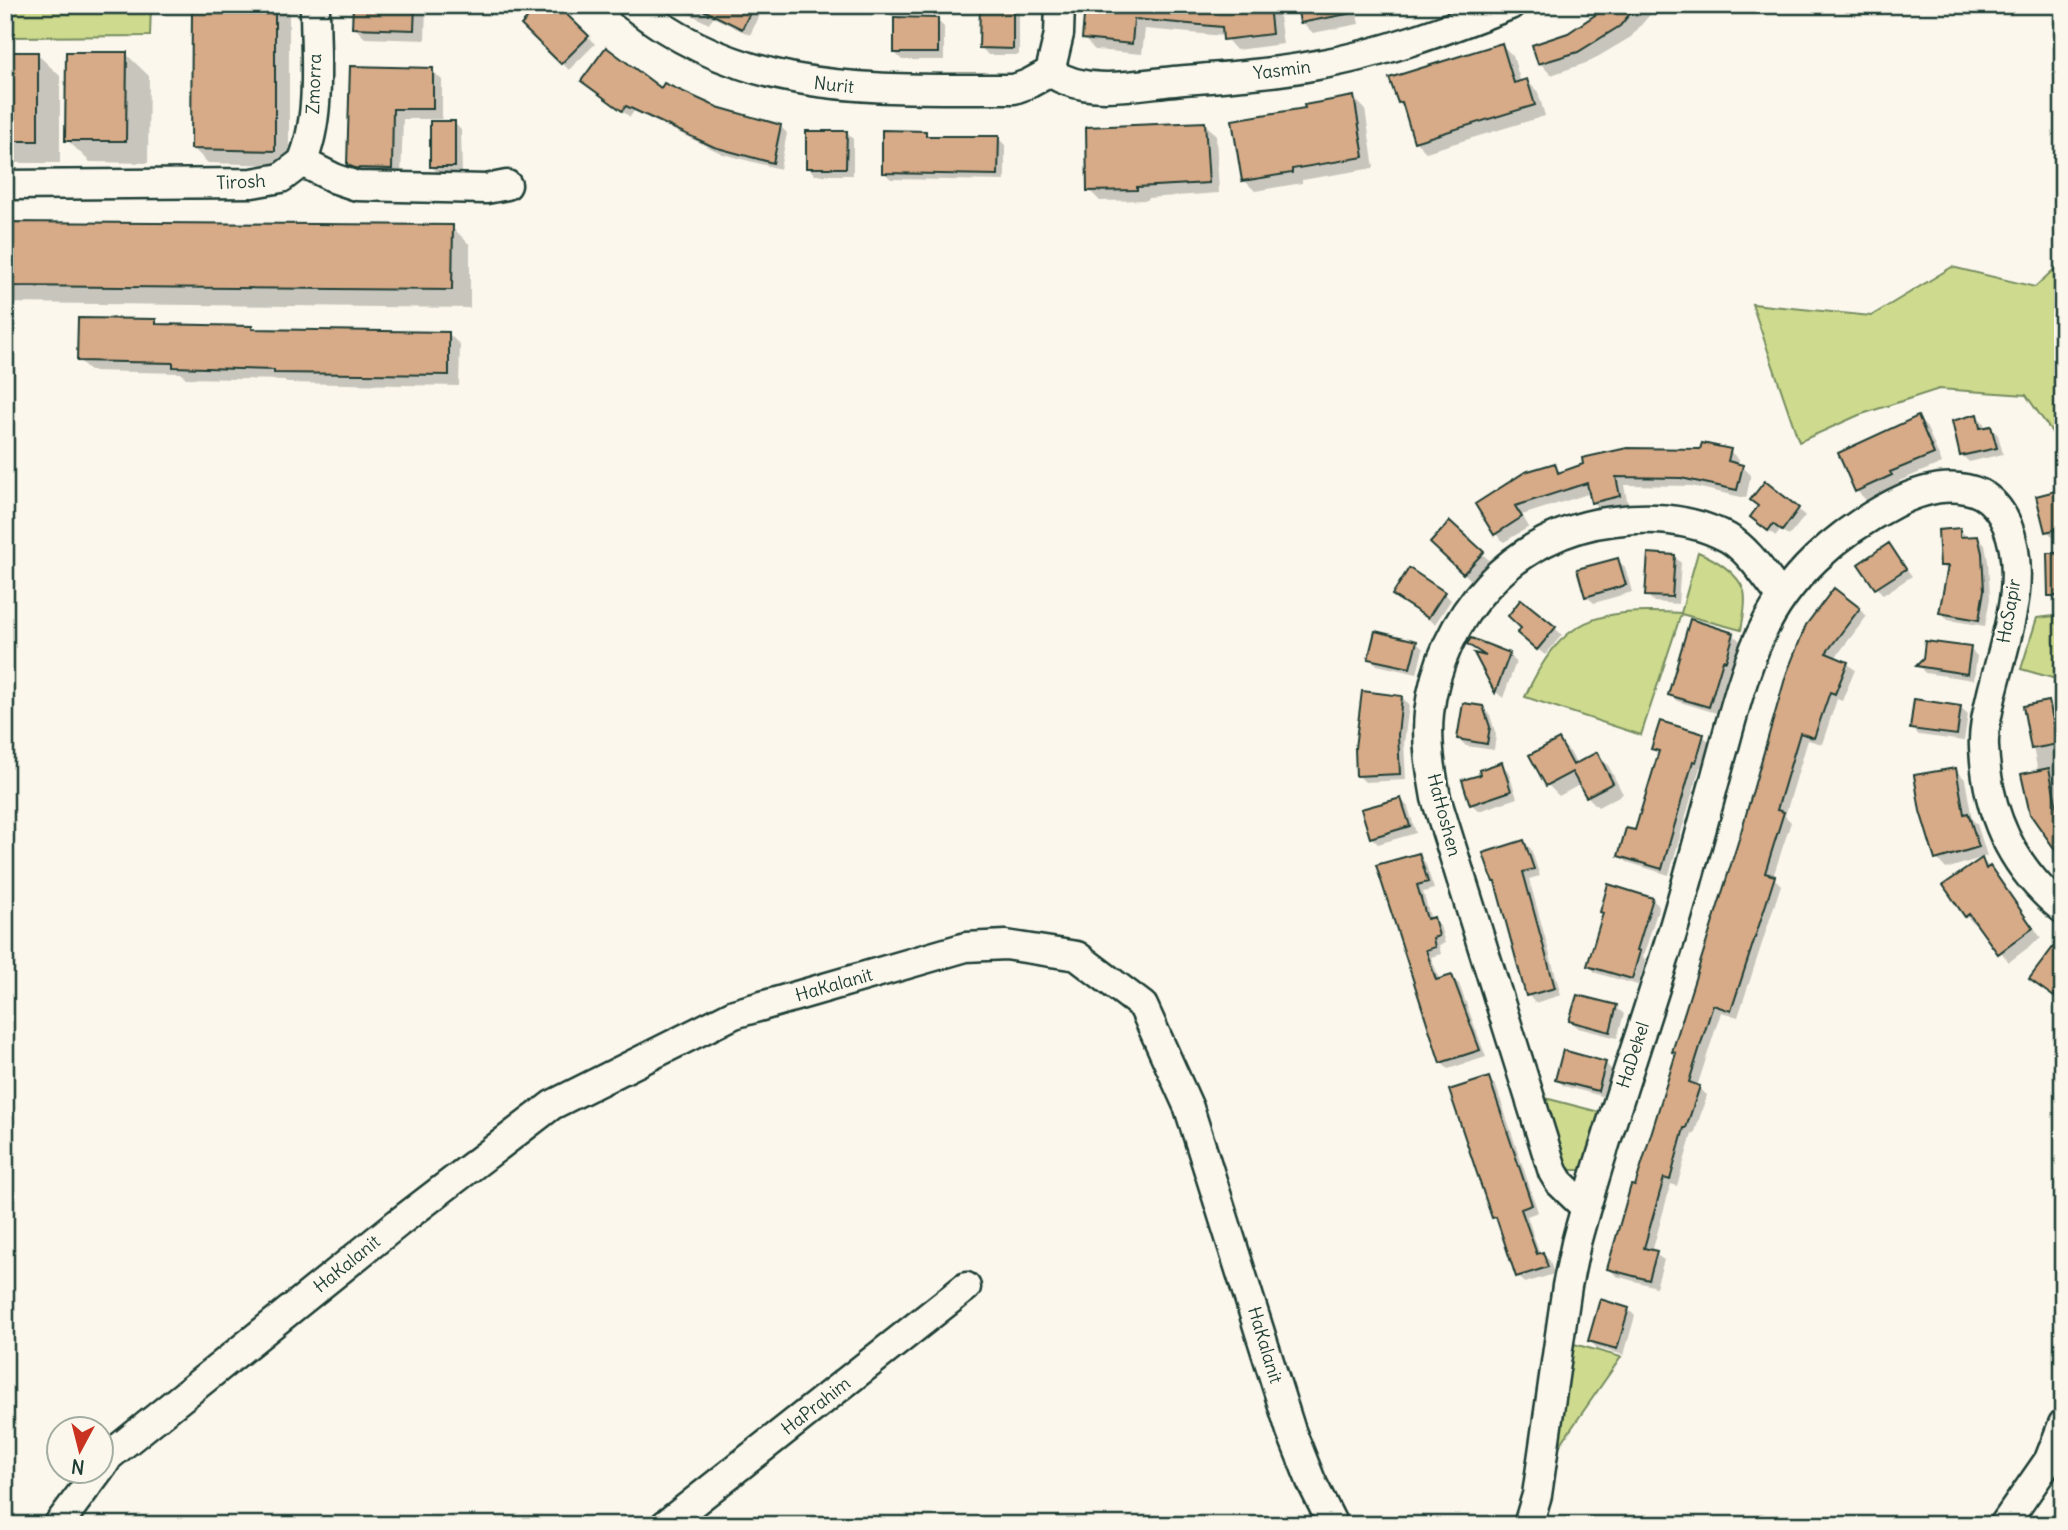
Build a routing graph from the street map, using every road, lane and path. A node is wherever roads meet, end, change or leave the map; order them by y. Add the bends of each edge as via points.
1 (315, 5) edge
2 (632, 5) edge
3 (1060, 5) edge
4 (1510, 5) edge
5 (1050, 72) junction
6 (302, 162) junction
7 (5, 185) edge
8 (507, 185) dead end
9 (1782, 597) junction
10 (2063, 909) edge
11 (1585, 1207) junction
12 (966, 1287) dead end
13 (2063, 1424) edge
14 (116, 1451) edge
15 (90, 1484) edge
16 (65, 1522) edge
17 (665, 1525) edge
18 (1334, 1525) edge
19 (1528, 1525) edge
20 (2004, 1525) edge

1 - 6 street, Zmorra via 313,125
2 - 5 street, Nurit via 659,27 704,50 796,80 856,88 1014,89
3 - 5 street
4 - 5 street, Yasmin via 1394,46 1318,65 1084,87
6 - 7 street, Tirosh via 281,178 252,183
6 - 8 street via 357,186 485,189
9 - 10 street, HaSapir via 1848,529 1908,497 1953,487 1990,499 2012,537 2016,563 1983,743 1986,776 1993,808 2015,858
9 - 11 street, HaDekel via 1769,617 1741,687 1675,921
9 - 11 street, HaHoshen via 1731,539 1707,528 1657,518 1604,522 1570,530 1510,562 1472,603 1443,654 1429,715 1436,798 1553,1172
11 - 19 street, HaDekel via 1567,1286 1537,1495
12 - 17 street, HaPrahim
13 - 20 street via 2049,1460
14 - 18 street, HaKalanit via 552,1105 734,1014 966,947 1006,945 1077,956 1143,1006 1189,1108 1291,1431
15 - 16 street, HaKalanit

